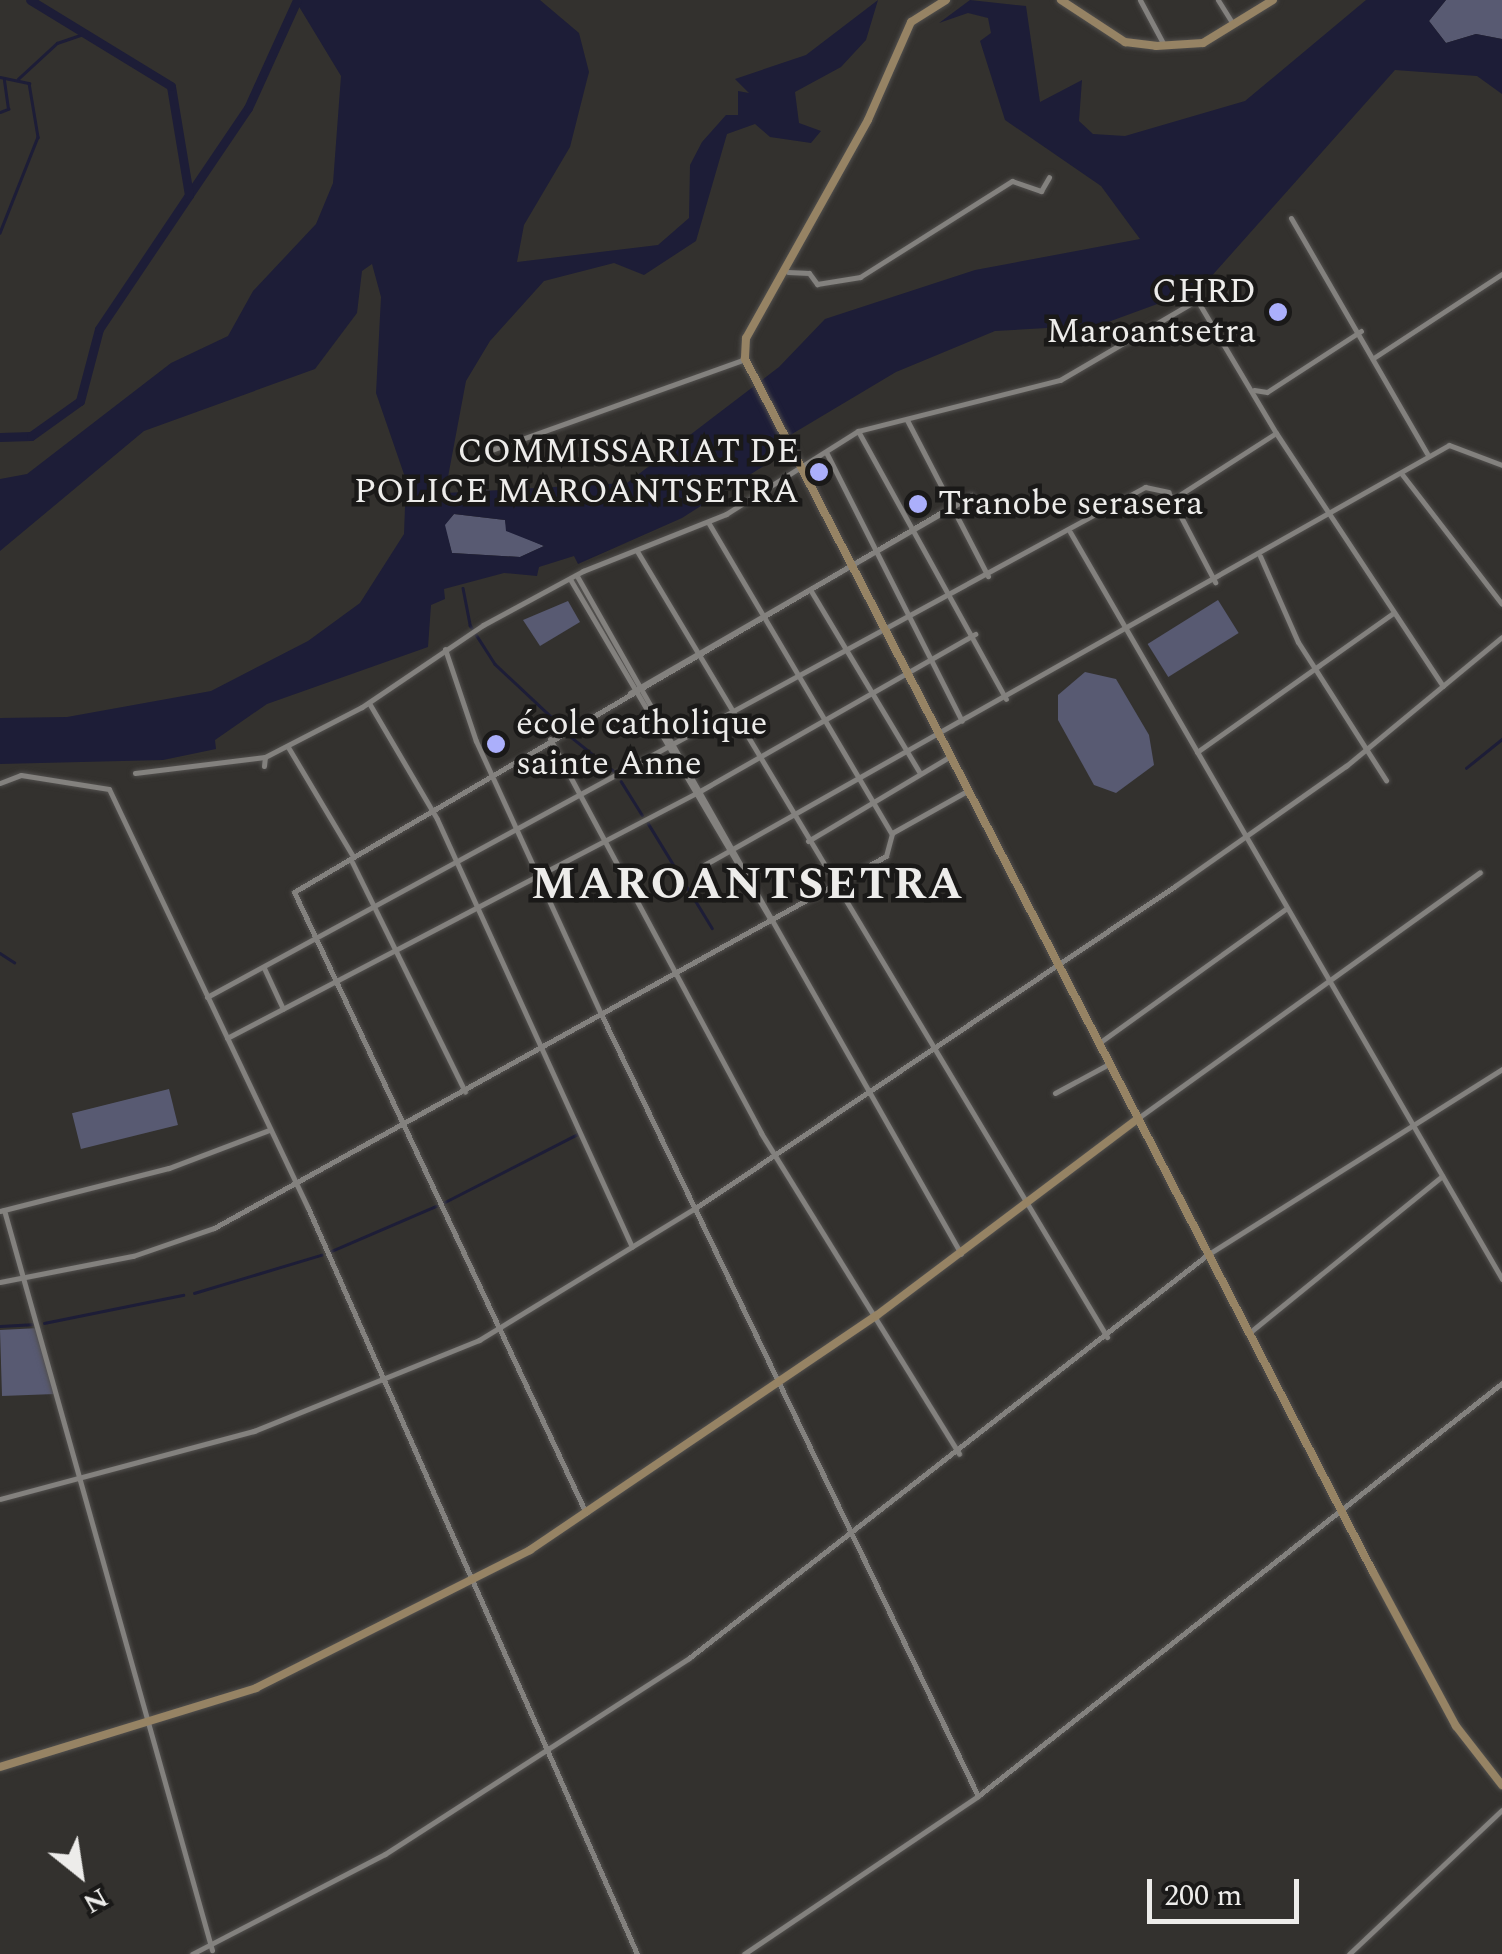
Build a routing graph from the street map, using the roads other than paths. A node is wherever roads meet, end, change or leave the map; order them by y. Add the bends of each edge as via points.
1 (946, 0) edge
2 (1062, 0) edge
3 (1140, 0) edge
4 (1218, 0) edge
5 (1273, 0) edge
6 (1234, 26) junction
7 (1164, 46) junction
8 (1049, 177) dead end
9 (1290, 218) dead end
10 (788, 272) junction
11 (1502, 274) edge
12 (1361, 331) junction
13 (1375, 357) junction
14 (745, 359) junction
15 (1252, 388) junction
16 (908, 420) junction
17 (858, 432) junction
18 (1276, 433) junction
19 (826, 452) junction
20 (480, 454) dead end
21 (1426, 457) junction
22 (1498, 464) edge
23 (798, 465) junction
24 (1400, 473) junction
25 (1502, 476) edge
26 (1172, 499) junction
27 (952, 505) junction
28 (1330, 513) junction
29 (708, 522) junction
30 (913, 528) junction
31 (1070, 532) junction
32 (636, 551) junction
33 (873, 551) junction
34 (1260, 556) junction
35 (849, 564) junction
36 (988, 576) junction
37 (573, 577) junction
38 (1215, 582) junction
39 (811, 590) junction
40 (952, 593) junction
41 (1502, 604) edge
42 (1393, 614) junction
43 (762, 615) junction
44 (907, 617) junction
45 (884, 631) junction
46 (1128, 631) junction
47 (974, 634) junction
48 (1502, 638) edge
49 (445, 649) junction
50 (850, 650) junction
51 (695, 655) junction
52 (930, 660) junction
53 (1317, 671) junction
54 (798, 678) junction
55 (908, 678) junction
56 (1443, 686) junction
57 (637, 689) junction
58 (875, 695) junction
59 (1006, 699) junction
60 (369, 702) junction
61 (735, 714) junction
62 (825, 720) junction
63 (962, 722) junction
64 (937, 734) junction
65 (550, 739) junction
66 (1370, 746) junction
67 (288, 747) junction
68 (673, 749) junction
69 (906, 751) junction
70 (1198, 752) junction
71 (265, 757) junction
72 (949, 757) junction
73 (760, 758) junction
74 (264, 766) dead end
75 (135, 773) dead end
76 (492, 773) junction
77 (920, 773) junction
78 (859, 778) junction
79 (1386, 780) dead end
80 (0, 783) edge
81 (966, 791) junction
82 (697, 792) junction
83 (581, 797) junction
84 (873, 801) junction
85 (431, 809) junction
86 (792, 816) junction
87 (517, 830) junction
88 (892, 834) junction
89 (1245, 837) junction
90 (604, 840) junction
91 (808, 841) junction
92 (730, 849) junction
93 (352, 858) junction
94 (456, 864) junction
95 (704, 865) dead end
96 (1480, 872) dead end
97 (538, 876) junction
98 (834, 884) junction
99 (375, 908) junction
100 (476, 908) junction
101 (1287, 908) junction
102 (770, 920) junction
103 (316, 940) junction
104 (394, 951) junction
105 (1054, 963) junction
106 (264, 968) junction
107 (675, 974) junction
108 (336, 982) junction
109 (1333, 983) junction
110 (207, 997) junction
111 (283, 1009) junction
112 (601, 1014) junction
113 (227, 1038) junction
114 (1097, 1045) junction
115 (540, 1048) junction
116 (933, 1049) junction
117 (1107, 1065) junction
118 (1502, 1069) edge
119 (869, 1091) junction
120 (465, 1092) junction
121 (1055, 1093) dead end
122 (1136, 1120) junction
123 (404, 1126) junction
124 (1414, 1127) junction
125 (269, 1130) junction
126 (774, 1154) junction
127 (1442, 1176) junction
128 (296, 1182) junction
129 (1024, 1204) junction
130 (694, 1208) junction
131 (2, 1211) edge
132 (632, 1247) junction
133 (960, 1254) junction
134 (1206, 1255) junction
135 (28, 1277) junction
136 (1502, 1279) edge
137 (0, 1282) edge
138 (876, 1316) junction
139 (498, 1327) junction
140 (1249, 1334) junction
141 (1107, 1337) junction
142 (384, 1382) junction
143 (1502, 1383) edge
144 (776, 1386) junction
145 (959, 1454) junction
146 (83, 1484) junction
147 (0, 1500) edge
148 (1342, 1511) junction
149 (587, 1514) junction
150 (852, 1536) junction
151 (472, 1582) junction
152 (151, 1725) junction
153 (549, 1750) junction
154 (0, 1767) edge
155 (1502, 1785) edge
156 (978, 1796) junction
157 (1502, 1810) edge
158 (212, 1950) junction
159 (192, 1954) edge
160 (638, 1954) edge
161 (744, 1954) edge
162 (1349, 1954) edge

1 - 10 main road via 911,22
2 - 7 main road via 1125,42
3 - 7 street
4 - 6 street
5 - 6 main road
6 - 7 main road via 1203,44
8 - 10 street via 1041,191 1012,181 860,277 817,284 810,273
9 - 12 street
10 - 14 main road via 746,338
11 - 13 street
12 - 13 street
12 - 15 street via 1267,392
13 - 21 street
14 - 20 street
14 - 23 main road
15 - 16 street via 1194,300 1060,380
15 - 18 street
16 - 17 street
16 - 27 street
17 - 19 street
17 - 30 street
18 - 26 street
18 - 28 street
19 - 23 street
19 - 33 street
21 - 22 street via 1449,445
21 - 24 street
22 - 25 street
23 - 29 street
23 - 35 main road
24 - 28 street
24 - 41 street
26 - 31 street via 1145,487
26 - 38 street
27 - 30 street
27 - 36 street
28 - 34 street
28 - 42 street
29 - 32 street
29 - 43 street
30 - 33 street
30 - 40 street
31 - 36 street
31 - 46 street
32 - 37 street
32 - 51 street
33 - 35 street
33 - 44 street
34 - 38 street
34 - 53 street
35 - 39 street
35 - 43 street
35 - 45 main road
36 - 40 street
37 - 49 street
37 - 57 street
38 - 46 street
39 - 43 street
39 - 50 street
40 - 44 street
40 - 47 street
42 - 53 street
42 - 56 street
43 - 51 street
43 - 54 street
44 - 45 street
44 - 52 street
45 - 50 street
45 - 55 main road
46 - 59 street
46 - 70 street
47 - 52 street
47 - 59 street
48 - 56 street
49 - 60 street
49 - 76 street
50 - 54 street
50 - 58 street
51 - 57 street
51 - 61 street
52 - 55 street
52 - 63 street
53 - 66 street
53 - 70 street
54 - 61 street
54 - 62 street
55 - 58 street
55 - 64 main road
56 - 66 street
57 - 65 street
57 - 68 street
58 - 62 street
58 - 69 street
59 - 63 street
60 - 67 street
60 - 85 street
61 - 68 street
61 - 73 street
62 - 73 street
62 - 78 street
63 - 64 street
64 - 69 street
64 - 72 main road
65 - 76 street
65 - 83 street
66 - 79 street via 1365,756
66 - 89 street
67 - 71 street
67 - 93 street
68 - 82 street
68 - 83 street
69 - 77 street
69 - 78 street
70 - 89 street
71 - 74 street
71 - 75 street
72 - 77 street
72 - 81 main road
73 - 82 street
73 - 86 street
76 - 85 street
76 - 87 street
77 - 84 street
78 - 84 street
78 - 86 street
80 - 110 street via 21,776 109,789
81 - 88 street
81 - 105 main road
82 - 90 street
82 - 92 street
83 - 87 street
83 - 90 street
84 - 88 street
84 - 91 street
85 - 93 street
85 - 94 street
86 - 91 street
86 - 92 street
87 - 94 street
87 - 97 street
88 - 98 street via 892,852
89 - 101 street
89 - 105 street
90 - 97 street
90 - 107 street
91 - 98 street
92 - 95 street
92 - 102 street
93 - 99 street
93 - 103 street via 294,892
94 - 99 street
94 - 100 street
96 - 109 street
97 - 100 street
97 - 112 street
98 - 102 street
98 - 116 street
99 - 103 street
99 - 104 street
100 - 104 street
100 - 115 street
101 - 109 street
101 - 114 street
102 - 107 street
102 - 119 street
103 - 106 street
103 - 108 street
104 - 108 street
104 - 120 street
105 - 114 main road
105 - 116 street
106 - 110 street
106 - 111 street
107 - 112 street
107 - 126 street
108 - 111 street
108 - 123 street
109 - 122 street
109 - 124 street
110 - 113 street
111 - 113 street
112 - 115 street
112 - 130 street
113 - 125 street
114 - 117 main road
115 - 120 street
115 - 132 street
116 - 119 street
116 - 129 street
117 - 121 street
117 - 122 main road
118 - 124 street
119 - 126 street
119 - 133 street
120 - 123 street
122 - 129 main road
122 - 134 main road
123 - 128 street
123 - 139 street
124 - 127 street
124 - 134 street
125 - 128 street
125 - 131 street via 170,1168
126 - 130 street
126 - 138 street
127 - 136 street
127 - 140 street
128 - 135 street via 198,1234
128 - 142 street
129 - 133 main road
129 - 141 street
130 - 132 street
130 - 144 street
131 - 135 street
132 - 139 street
133 - 138 main road
134 - 140 main road
134 - 141 street
135 - 137 street
135 - 146 street
138 - 144 main road
138 - 145 street
139 - 142 street
139 - 149 street
140 - 148 main road
141 - 145 street
142 - 146 street
142 - 151 street
143 - 148 street
144 - 149 main road
144 - 150 street
145 - 150 street
146 - 147 street
146 - 152 street
148 - 155 main road via 1456,1726
148 - 156 street
149 - 151 main road
150 - 153 street
150 - 156 street
151 - 152 main road via 256,1688
151 - 153 street
152 - 154 main road
152 - 158 street
153 - 158 street
153 - 160 street
156 - 161 street
157 - 162 street
158 - 159 street

